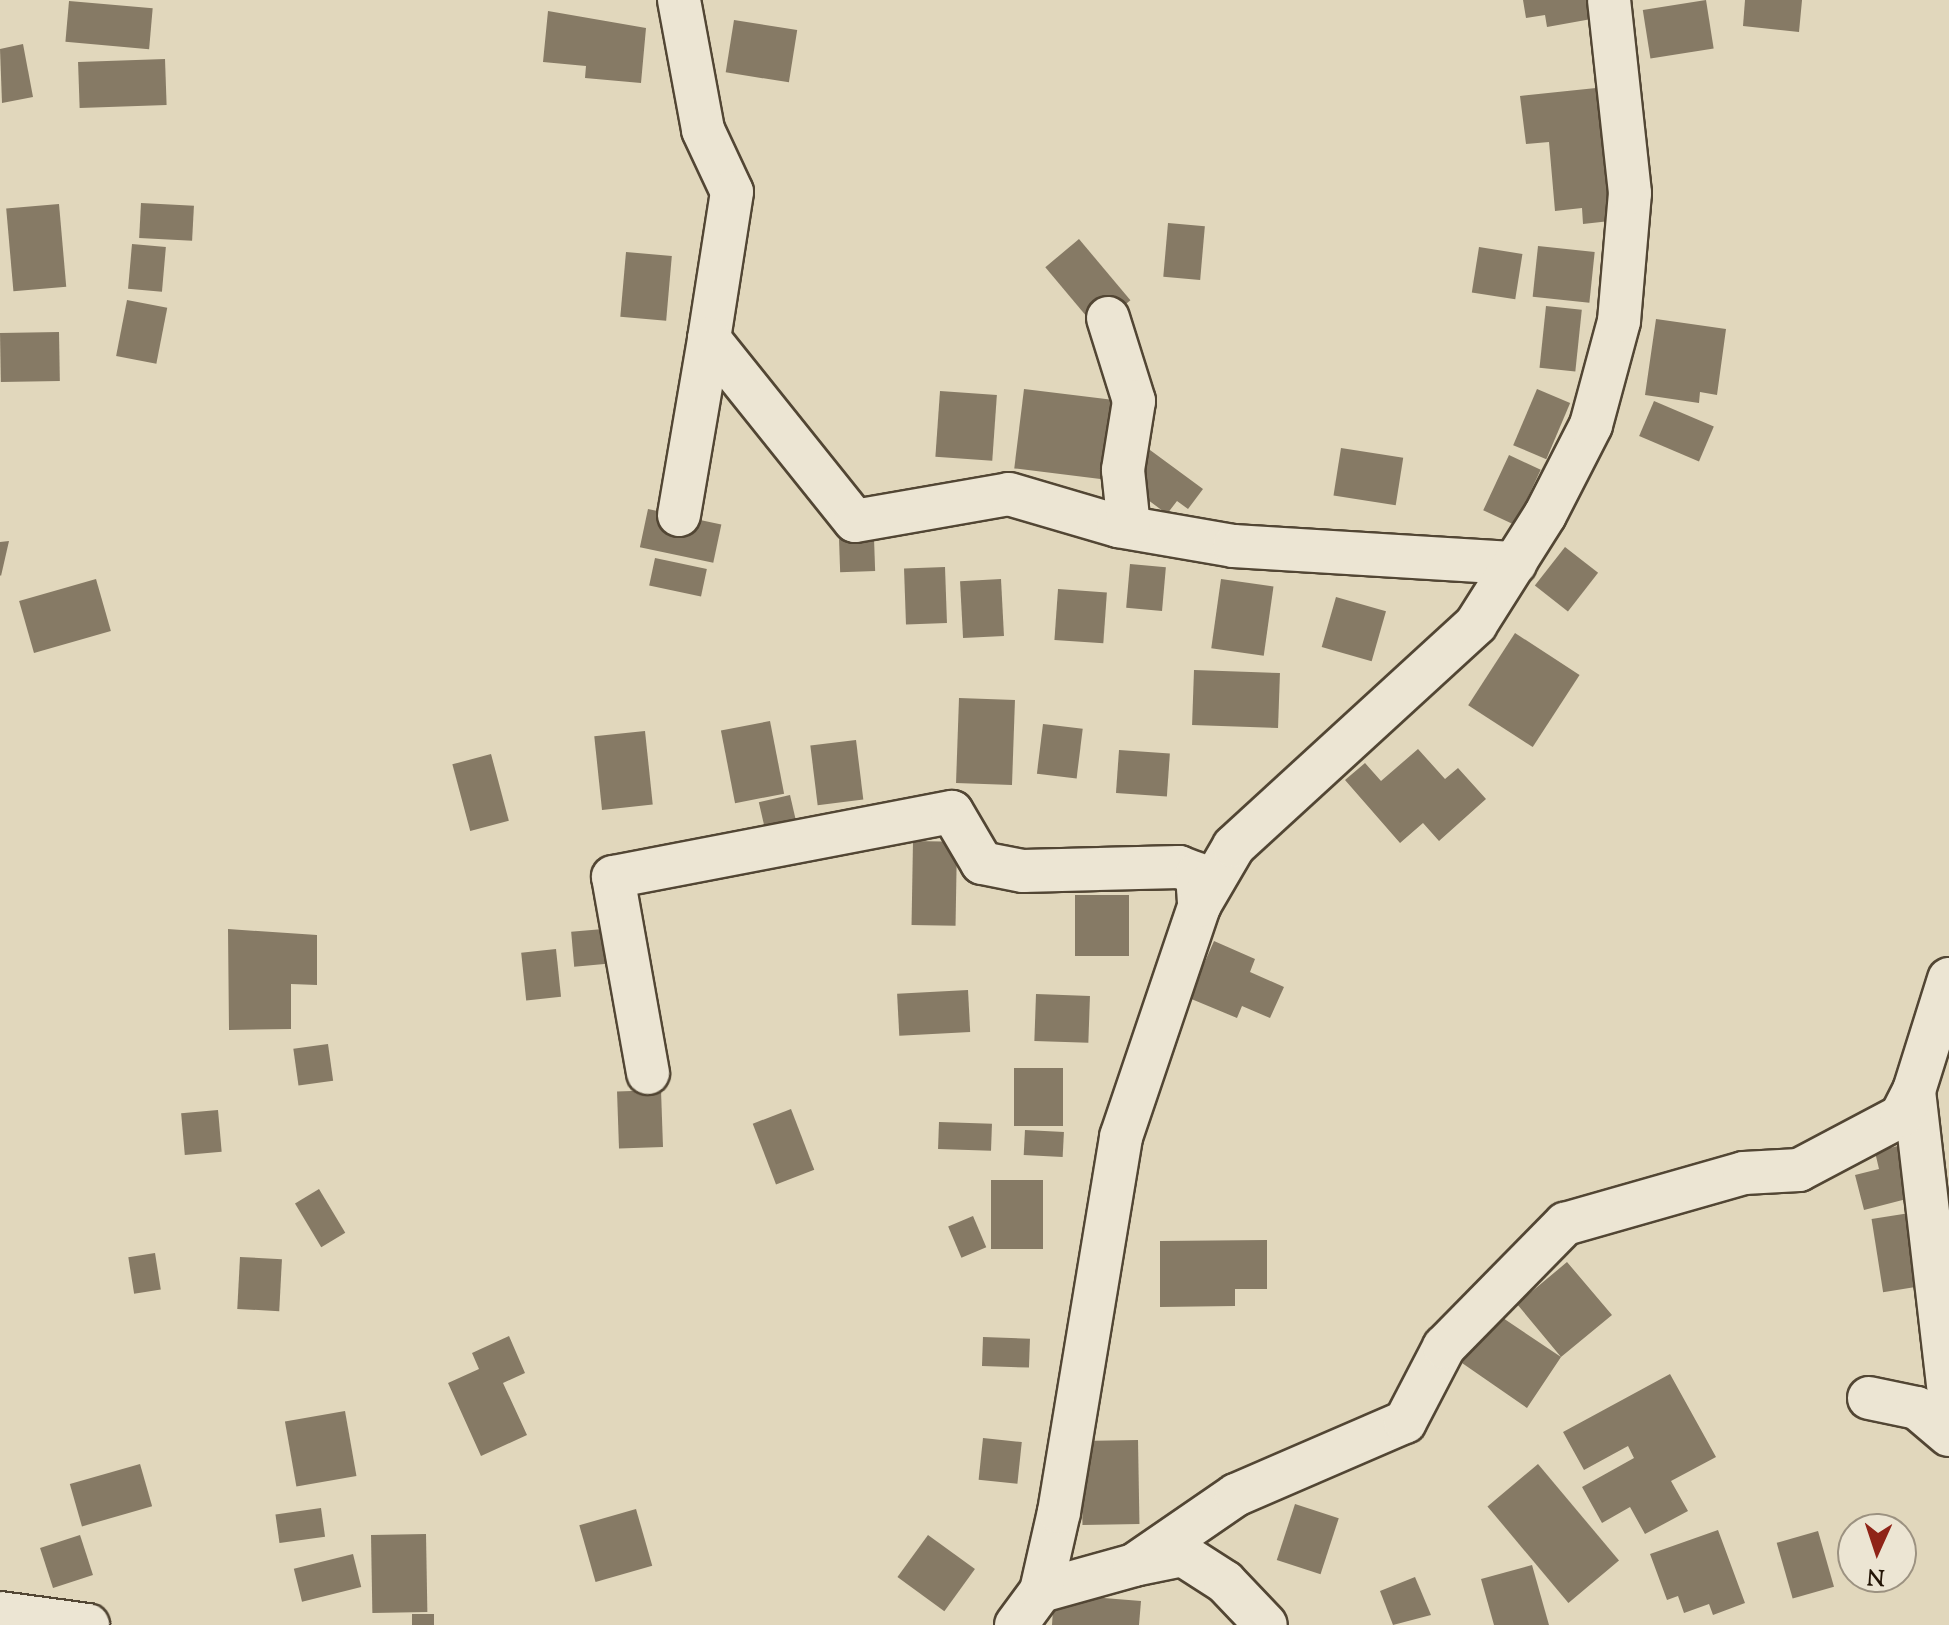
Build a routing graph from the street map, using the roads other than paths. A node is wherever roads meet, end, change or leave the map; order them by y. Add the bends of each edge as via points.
1 (679, 0) edge
2 (1609, 0) edge
3 (1108, 318) dead end
4 (709, 339) junction
5 (679, 515) dead end
6 (1129, 527) junction
7 (1515, 563) junction
8 (1199, 906) junction
9 (1949, 979) edge
10 (648, 1073) dead end
11 (1914, 1091) junction
12 (1949, 1392) edge
13 (1869, 1398) dead end
14 (1949, 1435) edge
15 (1134, 1565) junction
16 (1041, 1591) junction
17 (0, 1613) edge
18 (88, 1625) edge
19 (1016, 1625) edge
20 (1266, 1625) edge

1 - 4 street via 703,130 732,192
2 - 7 street via 1630,193 1619,321 1591,425
3 - 6 street via 1134,401 1123,470
4 - 5 street
4 - 6 street via 855,521 1009,494
6 - 7 street via 1234,546
7 - 8 street via 1476,624 1234,846
8 - 10 street via 1197,874 1179,867 1023,871 982,863 952,812 613,877
8 - 16 street via 1121,1137
9 - 11 street
11 - 12 street
11 - 15 street via 1901,1116 1799,1170 1744,1173 1565,1224 1444,1347 1405,1422 1236,1495
13 - 14 street via 1917,1408
15 - 16 street
15 - 20 street via 1183,1555 1225,1582
16 - 19 street
17 - 18 street

